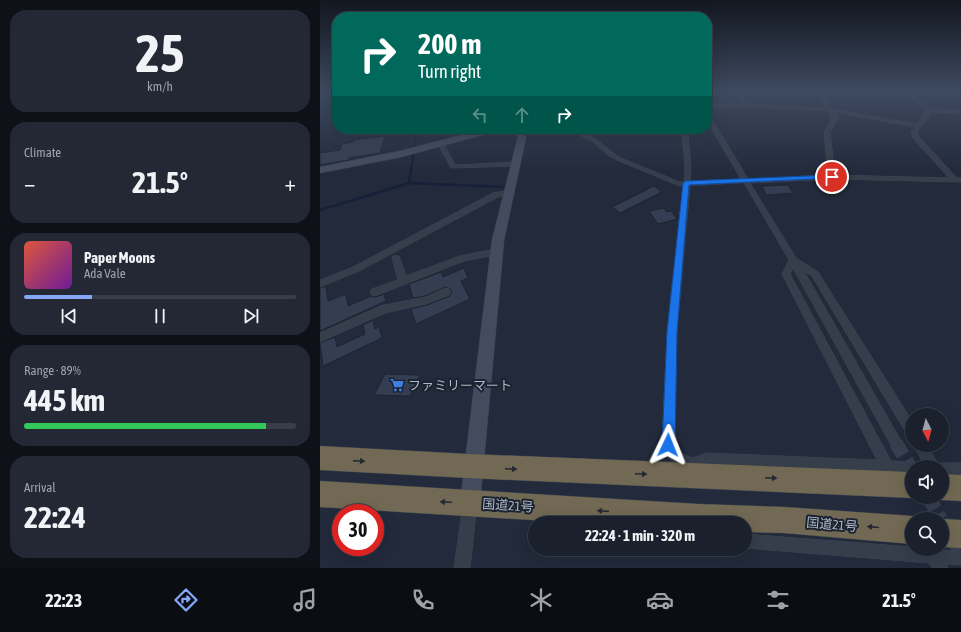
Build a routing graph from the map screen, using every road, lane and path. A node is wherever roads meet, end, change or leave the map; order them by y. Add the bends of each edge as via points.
1 (835, 119) edge
2 (877, 119) edge
3 (924, 119) edge
4 (712, 124) edge
5 (919, 126) junction
6 (476, 134) edge
7 (521, 134) edge
8 (582, 134) edge
9 (685, 134) edge
10 (441, 144) junction
11 (515, 164) junction
12 (320, 170) edge
13 (832, 177) junction
14 (745, 180) junction
15 (958, 180) edge
16 (686, 183) junction
17 (508, 193) junction
18 (497, 252) junction
19 (396, 258) dead end
20 (793, 260) junction
21 (403, 282) junction
22 (320, 284) edge
23 (375, 292) dead end
24 (446, 292) dead end
25 (320, 338) edge
26 (905, 421) edge
27 (896, 443) tunnel mouth
28 (320, 458) edge
29 (472, 467) junction
30 (887, 467) junction
31 (905, 468) edge
32 (949, 469) edge
33 (692, 470) junction
34 (961, 470) edge
35 (905, 485) edge
36 (949, 487) edge
37 (961, 488) edge
38 (320, 494) edge
39 (470, 503) junction
40 (646, 516) edge
41 (752, 520) edge
42 (905, 529) edge
43 (961, 534) edge
44 (752, 541) edge
45 (949, 544) edge
46 (905, 550) edge
47 (949, 555) edge
48 (961, 558) edge
49 (462, 568) edge

1 - 13 street via 827,132
2 - 5 street
3 - 5 street
4 - 14 street
5 - 15 street via 914,132 916,138
6 - 10 street
7 - 11 street
8 - 16 street via 620,159 679,184
9 - 16 street via 689,170
10 - 11 street via 453,167
10 - 12 street
11 - 17 street
13 - 14 street
13 - 15 street
14 - 16 street
14 - 20 street
16 - 33 street via 672,332 668,445 674,456
17 - 18 street
17 - 22 street via 496,195 356,269
18 - 21 street via 463,258
18 - 29 street
19 - 21 street
20 - 26 street via 814,274
20 - 27 street
20 - 30 street via 786,274
21 - 23 street
24 - 25 street via 426,300 383,309
28 -> 29 highway
29 -> 33 highway
29 - 39 street
30 - 31 street
30 - 33 street via 708,460
32 - 34 street
33 -> 35 highway
36 - 37 highway
39 -> 38 highway, 国道21号
40 -> 39 highway, 国道21号
39 - 49 street
42 -> 41 highway, 国道21号
43 - 45 highway
44 - 46 street
47 - 48 street

